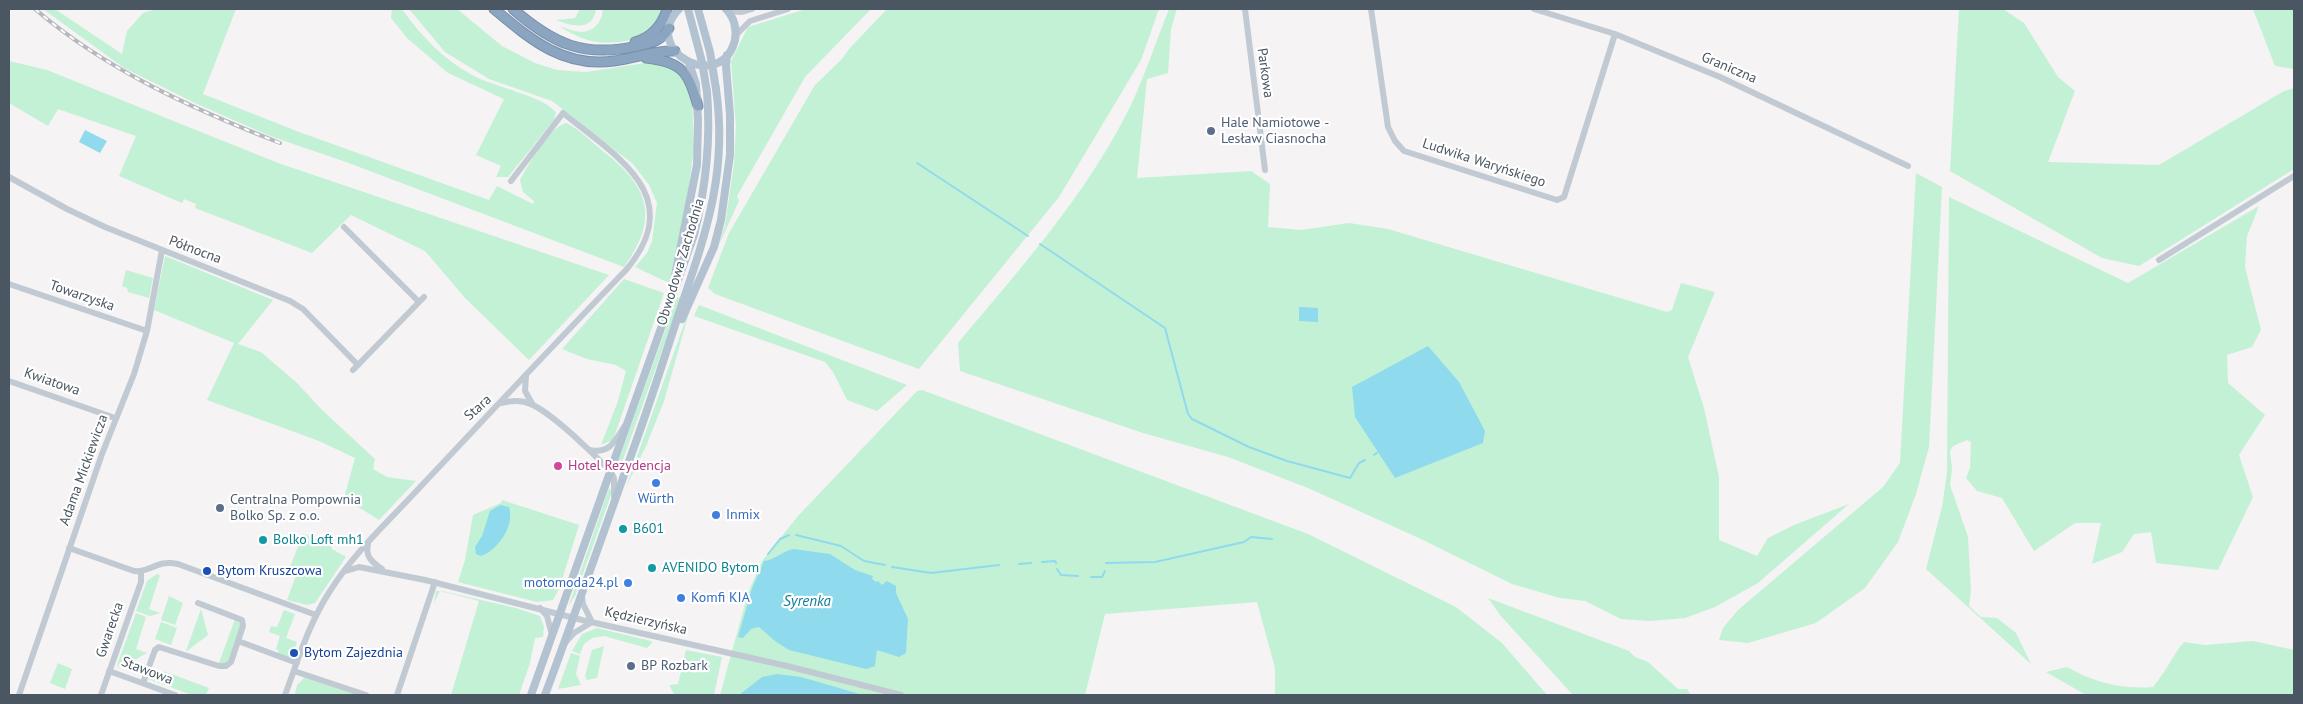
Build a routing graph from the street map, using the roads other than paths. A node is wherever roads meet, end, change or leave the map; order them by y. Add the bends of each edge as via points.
1 (494, 9) edge
2 (513, 9) edge
3 (667, 9) edge
4 (688, 9) edge
5 (698, 9) edge
6 (752, 9) edge
7 (788, 9) edge
8 (1245, 9) edge
9 (1371, 9) edge
10 (1534, 9) edge
11 (677, 10) edge
12 (727, 10) edge
13 (669, 28) junction
14 (1615, 34) junction
15 (736, 35) junction
16 (585, 50) junction
17 (675, 51) junction
18 (728, 55) junction
19 (638, 57) junction
20 (689, 63) junction
21 (698, 106) junction
22 (1908, 166) dead end
23 (1265, 170) dead end
24 (9, 176) edge
25 (2294, 176) edge
26 (511, 182) dead end
27 (344, 227) dead end
28 (162, 250) junction
29 (2159, 260) dead end
30 (9, 284) edge
31 (669, 304) junction
32 (147, 331) junction
33 (665, 360) junction
34 (527, 375) junction
35 (9, 381) edge
36 (500, 404) junction
37 (533, 405) junction
38 (629, 417) junction
39 (115, 418) junction
40 (588, 450) junction
41 (611, 472) junction
42 (610, 515) junction
43 (368, 542) junction
44 (69, 548) junction
45 (386, 571) junction
46 (141, 572) junction
47 (341, 574) junction
48 (435, 582) junction
49 (582, 595) junction
50 (198, 603) dead end
51 (540, 608) junction
52 (560, 612) junction
53 (316, 615) junction
54 (574, 617) junction
55 (592, 622) junction
56 (552, 635) junction
57 (238, 641) junction
58 (564, 645) junction
59 (297, 663) junction
60 (109, 670) junction
61 (294, 670) junction
62 (143, 683) junction
63 (19, 695) edge
64 (101, 695) edge
65 (175, 695) edge
66 (285, 695) edge
67 (366, 695) edge
68 (397, 695) edge
69 (531, 695) edge
70 (545, 695) edge
71 (901, 695) edge

1 - 19 highway via 530,39 561,56 594,62
2 - 16 highway via 550,37
3 - 16 highway via 660,25 646,38
4 - 31 main road, Obwodowa Zachodnia, bridge via 707,92 709,144 701,206
5 - 33 main road, Obwodowa Zachodnia, bridge via 710,52 720,143 712,209 704,242
6 - 12 street
7 - 15 street via 750,21
8 - 23 street, Parkowa
9 - 14 street, Ludwika Waryńskiego via 1388,127 1395,142 1404,151 1557,200 1564,197
10 - 14 street, Graniczna
11 - 13 main road
12 - 15 main road via 734,22
13 - 16 highway via 662,39 649,44 608,51
13 - 17 main road
14 - 22 street, Graniczna via 1728,81
15 - 18 main road
17 - 19 highway
17 - 20 main road
18 - 20 main road via 710,65
18 - 33 main road via 730,155 719,232
19 - 21 highway via 662,59 677,66 690,80
20 - 21 main road via 696,79
21 - 31 main road via 694,186
24 - 28 street, Północna via 68,210
25 - 29 street
26 - 34 street via 564,114 625,163 639,179 648,198 650,214 649,230 636,258
27 - 28 street, Północna via 421,299 356,368 303,310 290,301
28 - 32 street, Adama Mickiewicza
30 - 32 street, Towarzyska
31 - 38 main road, Obwodowa Zachodnia
32 - 39 street, Adama Mickiewicza via 134,374
33 - 42 main road, Obwodowa Zachodnia
34 - 36 street
34 - 37 street via 525,391
35 - 39 street, Kwiatowa
36 - 37 street, Stara via 520,401
36 - 43 street, Stara
37 - 40 street
38 - 40 street via 613,445 608,449
38 - 41 main road, Obwodowa Zachodnia
39 - 44 street, Adama Mickiewicza
40 - 41 street
41 - 42 street via 615,486
41 - 52 main road, Obwodowa Zachodnia
42 - 49 main road, Obwodowa Zachodnia
43 - 45 street, Kędzierzyńska via 366,550 370,560
43 - 47 street, Stara
44 - 46 street
44 - 63 street, Adama Mickiewicza
45 - 47 street, Kędzierzyńska via 359,567
45 - 48 street, Kędzierzyńska
46 - 53 street via 162,562 178,564
46 - 60 street, Gwarecka via 141,582
47 - 53 street, Stara
48 - 51 street, Kędzierzyńska
48 - 68 street
49 - 54 main road, Obwodowa Zachodnia
49 - 55 street
50 - 57 street via 242,620
51 - 52 street, Kędzierzyńska
51 - 56 street via 547,616
52 - 54 street, Kędzierzyńska
52 - 56 main road, Obwodowa Zachodnia
53 - 59 street, Stara
54 - 55 street, Kędzierzyńska
54 - 58 main road, Obwodowa Zachodnia
55 - 58 street via 574,633
55 - 71 street, Kędzierzyńska
56 - 69 main road, Obwodowa Zachodnia
57 - 59 street
57 - 62 street via 231,662 223,667 159,647
58 - 70 main road, Obwodowa Zachodnia
59 - 61 street, Stara
60 - 62 street, Stawowa
60 - 64 street, Gwarecka
61 - 66 street, Stara
61 - 67 street
62 - 65 street, Stawowa

